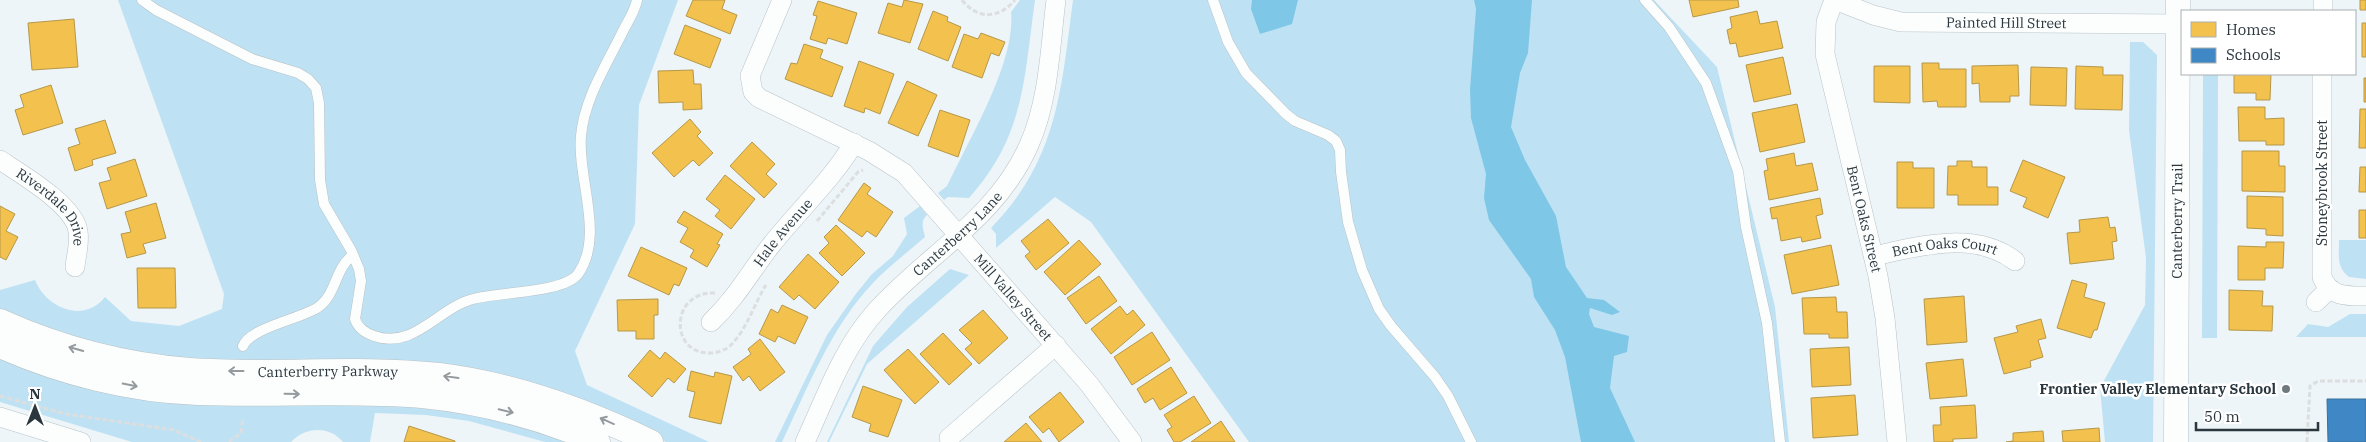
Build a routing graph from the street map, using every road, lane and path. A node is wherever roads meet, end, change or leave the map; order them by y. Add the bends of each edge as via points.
1 (142, 0) edge
2 (637, 0) edge
3 (782, 0) edge
4 (962, 0) edge
5 (1015, 0) edge
6 (1056, 0) edge
7 (1213, 0) edge
8 (1645, 0) edge
9 (1835, 0) edge
10 (2178, 0) edge
11 (2180, 24) edge
12 (2322, 75) edge
13 (854, 143) junction
14 (0, 160) edge
15 (960, 235) junction
16 (353, 255) junction
17 (1874, 256) junction
18 (2016, 261) dead end
19 (75, 267) dead end
20 (2366, 296) edge
21 (0, 321) edge
22 (711, 322) dead end
23 (1056, 345) junction
24 (0, 346) edge
25 (242, 346) dead end
26 (2366, 381) edge
27 (0, 396) edge
28 (0, 417) edge
29 (243, 418) dead end
30 (949, 438) dead end
31 (81, 442) edge
32 (201, 442) edge
33 (229, 442) edge
34 (598, 442) edge
35 (650, 442) edge
36 (805, 442) edge
37 (1132, 442) edge
38 (1471, 442) edge
39 (1780, 442) edge
40 (1897, 442) edge
41 (2176, 442) edge
42 (2307, 442) edge

1 - 16 lane via 252,59 308,79 316,88 324,204
2 - 16 lane via 592,94 583,123 580,146 588,211 588,241 583,265 572,280 472,299 410,335 386,338 369,334 357,324 355,313 361,281
3 - 13 street, Mill Valley Street via 750,76 753,92
4 - 5 path via 972,11 983,15 999,13
6 - 15 street, Canterberry Lane via 1042,106 1029,145 1000,193
7 - 38 lane via 1228,42 1246,73 1295,121 1336,141 1340,150 1348,222 1362,270 1387,320 1435,377
8 - 39 lane via 1669,27 1706,83 1738,171 1746,227 1768,323
9 - 11 street, Painted Hill Street via 1901,22
9 - 17 street, Bent Oaks Street via 1826,22 1825,54
10 - 11 street, Canterberry Trail
11 - 41 street, Canterberry Trail
12 - 20 street, Stoneybrook Street via 2322,295
13 - 15 street, Mill Valley Street via 904,173
13 - 22 street, Hale Avenue via 831,177 766,252 737,296
14 - 19 street, Riverdale Drive via 42,188 73,219 79,233
15 - 23 street, Mill Valley Street
15 - 36 street, Canterberry Lane via 886,301 860,330 845,354
16 - 25 lane via 342,265 334,288 323,303 298,318 253,334
17 - 18 street, Bent Oaks Court via 1928,244 1962,244 1988,247
17 - 40 street, Bent Oaks Street via 1885,318
35 -> 21 street, Canterberry Parkway via 568,406 481,382 404,373 209,371 153,366 65,346
23 - 30 street
23 - 37 street, Mill Valley Street
24 -> 34 street, Canterberry Parkway via 80,374 169,391 403,396 462,402 545,421
26 - 42 path via 2318,381 2310,386
27 - 32 path via 66,414 174,430
28 - 31 street
29 - 33 path via 241,433

